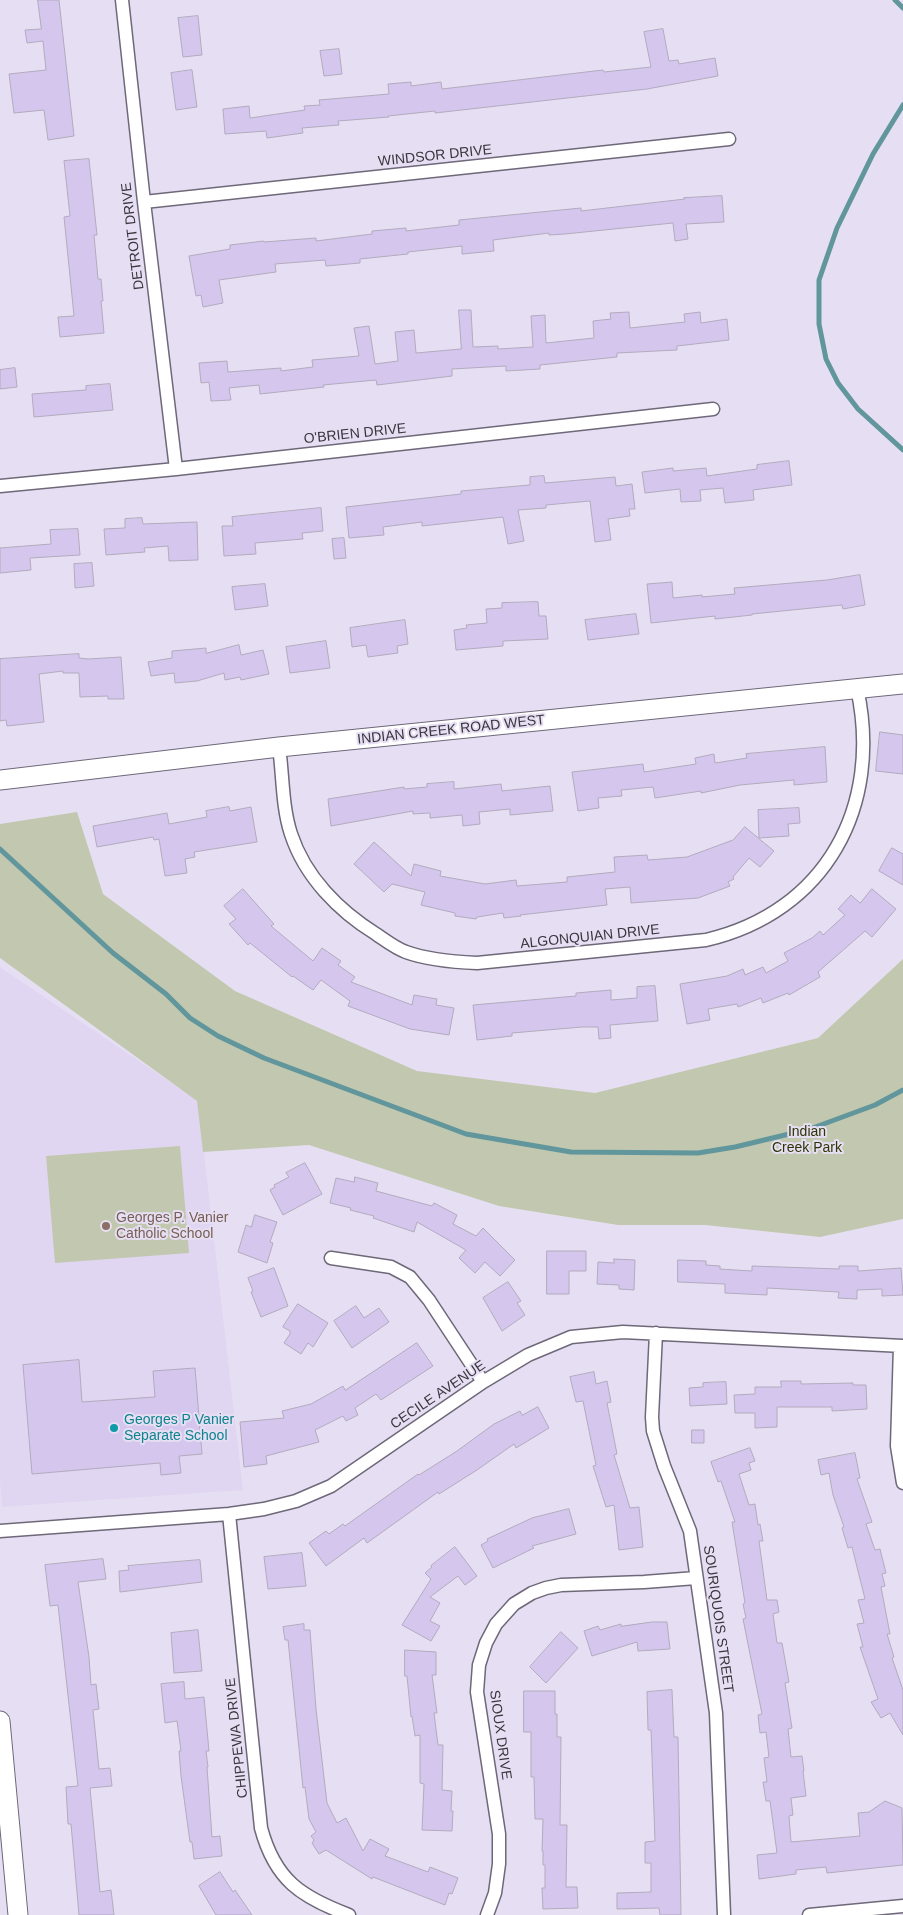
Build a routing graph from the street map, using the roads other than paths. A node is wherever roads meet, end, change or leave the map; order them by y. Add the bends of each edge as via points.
1 (122, 0) edge
2 (729, 139) dead end
3 (144, 202) junction
4 (712, 409) dead end
5 (176, 469) junction
6 (0, 486) edge
7 (903, 684) edge
8 (857, 688) junction
9 (280, 747) junction
10 (0, 780) edge
11 (331, 1258) dead end
12 (656, 1333) junction
13 (901, 1346) edge
14 (483, 1382) junction
15 (903, 1483) edge
16 (229, 1514) junction
17 (0, 1531) edge
18 (696, 1578) junction
19 (0, 1721) edge
20 (903, 1906) edge
21 (18, 1915) edge
22 (350, 1915) edge
23 (486, 1915) edge
24 (724, 1915) edge
25 (809, 1915) edge

1 - 3 street, DETROIT DRIVE
2 - 3 street, WINDSOR DRIVE
3 - 5 street, DETROIT DRIVE
4 - 5 street, O'BRIEN DRIVE
5 - 6 street, O'BRIEN DRIVE
7 - 8 street, INDIAN CREEK ROAD WEST
8 - 9 street, INDIAN CREEK ROAD WEST
8 - 9 street, ALGONQUIAN DRIVE via 862,709 862,771 857,802 838,845 815,877 782,908 727,935 706,940 477,963 425,958 404,951 343,911 322,889 304,862 288,820
9 - 10 street, INDIAN CREEK ROAD WEST
11 - 14 street via 390,1267 410,1277
12 - 13 street, CECILE AVENUE
12 - 14 street, CECILE AVENUE via 623,1332 572,1337 528,1355
12 - 18 street, SOURIQUOIS STREET via 653,1432 690,1531
13 - 15 street via 897,1446
14 - 16 street, CECILE AVENUE via 330,1486 296,1502
16 - 17 street, CECILE AVENUE
16 - 22 street, CHIPPEWA DRIVE via 265,1842 279,1870 304,1894
18 - 23 street, SIOUX DRIVE via 546,1588 514,1604 496,1624 478,1665 477,1692 499,1834 495,1893
18 - 24 street, SOURIQUOIS STREET via 716,1713
19 - 21 street
20 - 25 street

